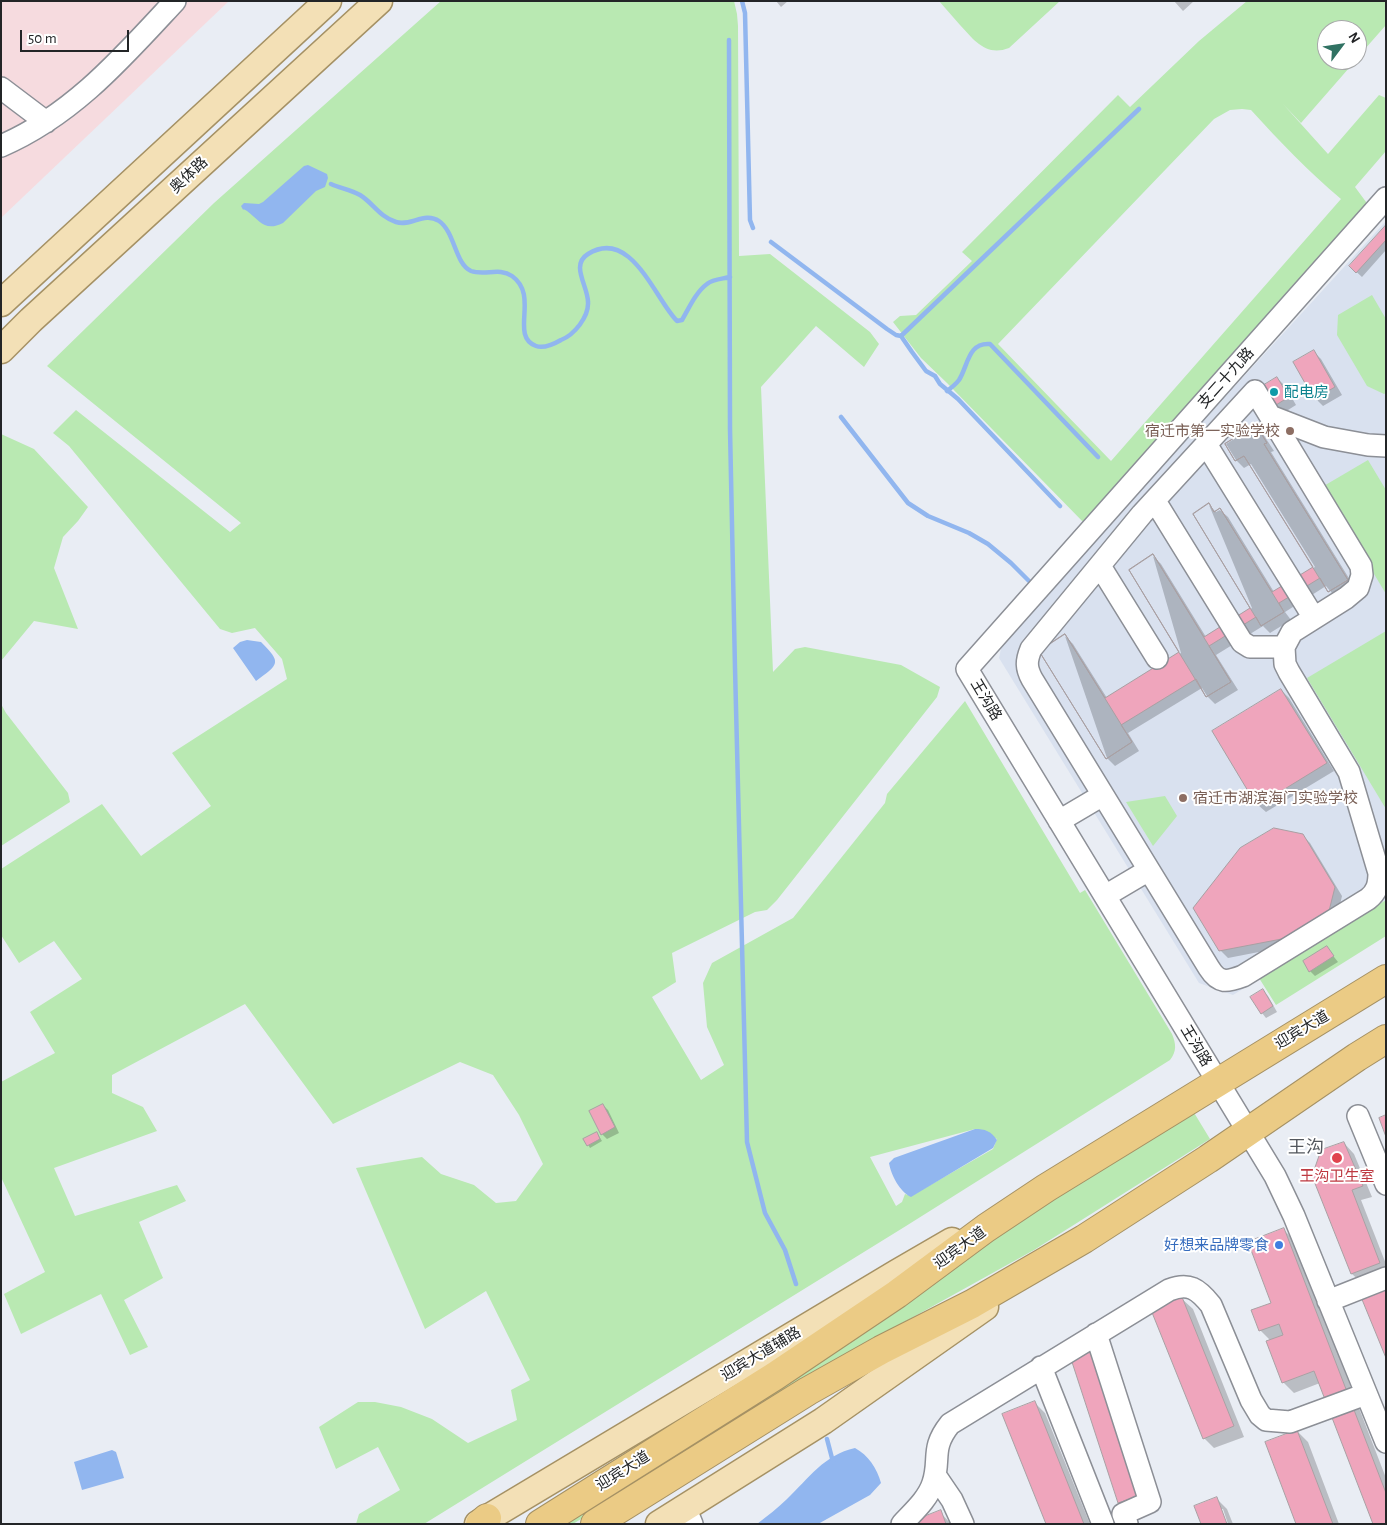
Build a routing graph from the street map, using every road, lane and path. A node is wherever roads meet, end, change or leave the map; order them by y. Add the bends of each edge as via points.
1 (328, 1) edge
2 (378, 1) edge
3 (171, 2) edge
4 (1, 88) edge
5 (46, 122) junction
6 (1, 146) edge
7 (1386, 198) edge
8 (1, 303) edge
9 (1, 350) edge
10 (1270, 416) junction
11 (1206, 444) junction
12 (1386, 446) edge
13 (1155, 501) junction
14 (1100, 566) junction
15 (1314, 618) junction
16 (1284, 647) junction
17 (1157, 658) dead end
18 (967, 669) joint
19 (1103, 795) junction
20 (1059, 821) junction
21 (1149, 870) junction
22 (1105, 896) junction
23 (1386, 979) edge
24 (1386, 1039) edge
25 (1218, 1081) junction
26 (1358, 1116) dead end
27 (1248, 1131) junction
28 (1386, 1184) edge
29 (1046, 1188) junction
30 (1084, 1239) junction
31 (1386, 1278) edge
32 (1328, 1300) junction
33 (1096, 1334) junction
34 (1041, 1367) junction
35 (1366, 1394) junction
36 (1386, 1442) edge
37 (935, 1474) junction
38 (688, 1515) edge
39 (482, 1522) edge
40 (540, 1524) edge
41 (595, 1524) edge
42 (659, 1524) edge
43 (902, 1524) edge
44 (963, 1524) edge
45 (1104, 1524) edge
46 (1126, 1524) edge

1 - 8 main road
2 - 9 main road, 奥体路
3 - 5 street via 102,78
4 - 5 street
5 - 6 street
7 - 18 street, 支二十九路
10 - 11 street via 1255,391
10 - 12 street via 1324,437 1368,446
10 - 15 street via 1361,566 1358,588
11 - 13 street
11 - 15 street
13 - 14 street
13 - 16 street via 1242,642 1250,647
14 - 17 street
14 - 19 street via 1031,650 1026,662 1032,679
15 - 16 street via 1292,632
16 - 21 street via 1284,664 1349,772 1379,873 1376,890 1368,899 1243,976 1229,981 1214,976 1209,954
18 - 20 street, 王沟路
19 - 20 street
19 - 21 street
20 - 22 street, 王沟路
21 - 22 street
22 - 25 street, 王沟路
23 - 25 highway, 迎宾大道
24 - 27 highway, 迎宾大道
25 - 27 street, 王沟路
25 - 29 highway, 迎宾大道
26 - 28 street
27 - 30 highway, 迎宾大道
27 - 32 street, 王沟路 via 1284,1194
29 - 39 main road, 迎宾大道辅路 via 897,1273
29 - 40 highway, 迎宾大道 via 783,1370
30 - 38 main road
30 - 41 highway, 迎宾大道 via 972,1304 808,1392
31 - 32 street
32 - 35 street, 王沟路
33 - 34 street
33 - 35 street via 1169,1290 1186,1286 1203,1295 1211,1305 1250,1400 1266,1420 1290,1422
33 - 46 street via 1150,1502 1123,1514
34 - 37 street via 950,1424 938,1443
34 - 45 street
35 - 36 street, 王沟路
37 - 43 street via 925,1498
37 - 44 street
38 - 42 main road

